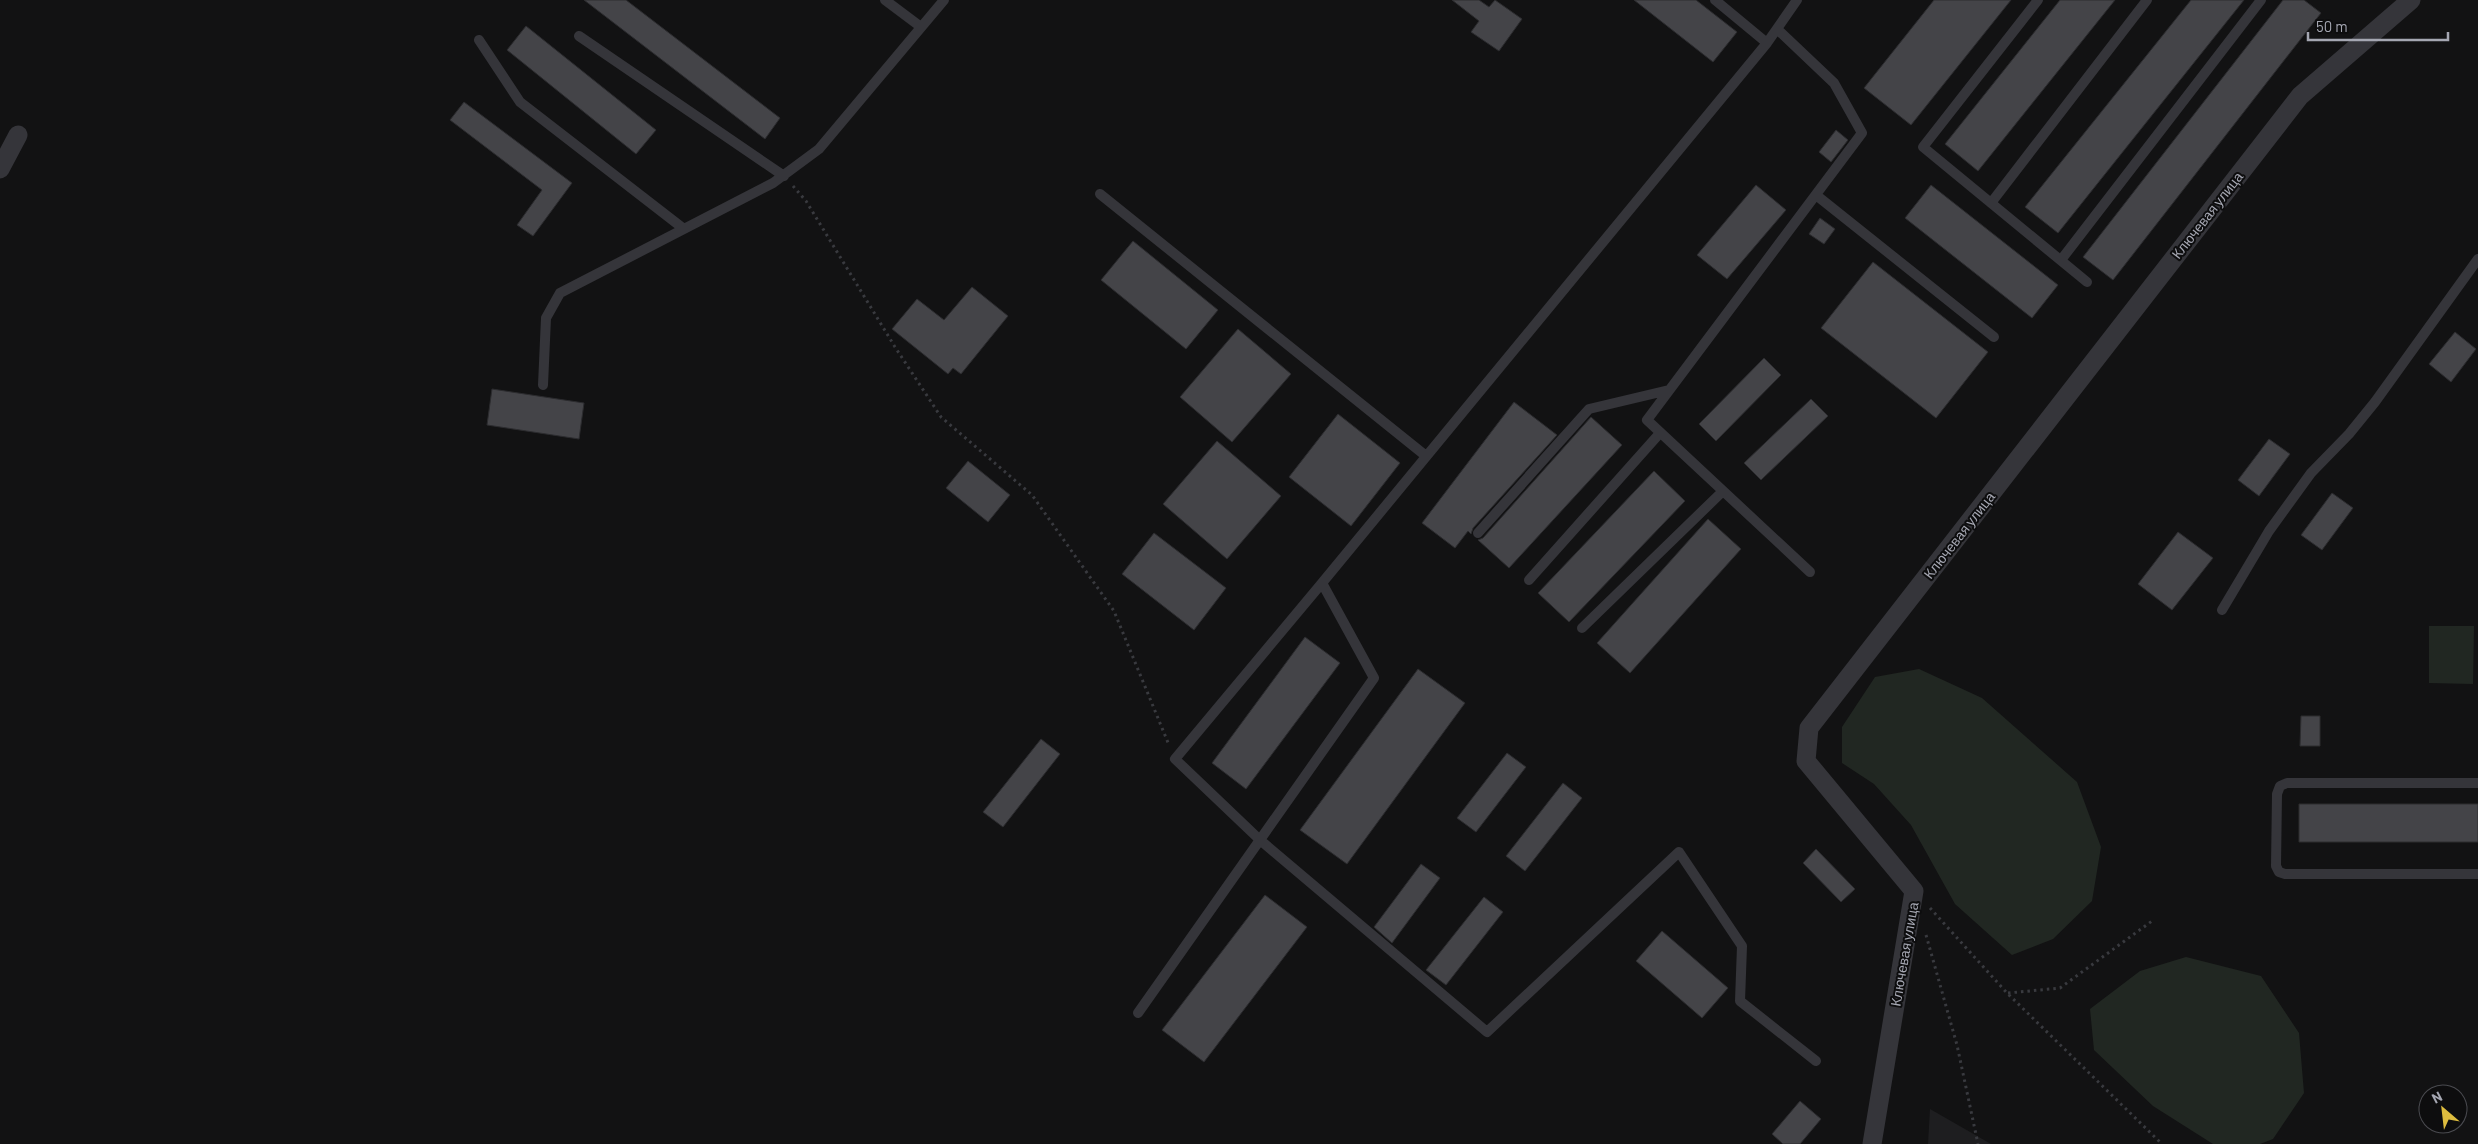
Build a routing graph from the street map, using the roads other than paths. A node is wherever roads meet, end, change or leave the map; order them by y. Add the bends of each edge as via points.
1 (885, 0) edge
2 (944, 0) edge
3 (1715, 0) edge
4 (1797, 0) edge
5 (2038, 0) edge
6 (2147, 0) edge
7 (2261, 0) edge
8 (2411, 0) edge
9 (921, 27) junction
10 (1777, 29) junction
11 (578, 36) dead end
12 (479, 40) dead end
13 (1767, 43) junction
14 (18, 135) dead end
15 (0, 169) edge
16 (784, 176) junction
17 (1100, 194) dead end
18 (1816, 195) junction
19 (1991, 203) junction
20 (684, 229) junction
21 (2478, 259) edge
22 (2061, 260) junction
23 (2087, 282) dead end
24 (1994, 337) dead end
25 (543, 386) dead end
26 (1669, 390) junction
27 (1660, 433) junction
28 (1426, 456) junction
29 (1723, 491) junction
30 (1478, 533) dead end
31 (1810, 572) dead end
32 (1529, 580) dead end
33 (1322, 583) junction
34 (2222, 610) dead end
35 (1582, 628) dead end
36 (2478, 783) edge
37 (1260, 840) junction
38 (2478, 874) edge
39 (1138, 1014) dead end
40 (1816, 1061) dead end
41 (1872, 1144) edge

1 - 9 lane
2 - 9 lane
3 - 13 lane
4 - 10 lane
5 - 19 lane via 1923,147
6 - 19 lane
7 - 22 lane
8 - 41 street, Ключевая улица via 2300,96 1809,728 1806,761 1914,891
9 - 16 lane via 819,149
10 - 13 lane
10 - 18 lane via 1834,83 1862,133
11 - 16 lane
12 - 20 lane via 520,102
13 - 28 lane
14 - 15 street
16 - 20 lane
17 - 28 lane
18 - 24 lane
18 - 26 lane
19 - 22 lane
20 - 25 lane via 560,293 546,318
21 - 34 lane via 2375,402 2306,480 2269,531
22 - 23 lane
26 - 27 lane via 1647,420
26 - 30 lane via 1589,409
27 - 29 lane
27 - 32 lane
28 - 33 lane
29 - 31 lane
29 - 35 lane
33 - 37 lane via 1374,678
33 - 37 lane via 1175,759
36 - 38 lane via 2288,782 2280,786 2277,794 2276,866 2285,874
37 - 39 lane
37 - 40 lane via 1487,1032 1679,852 1742,946 1740,1001

